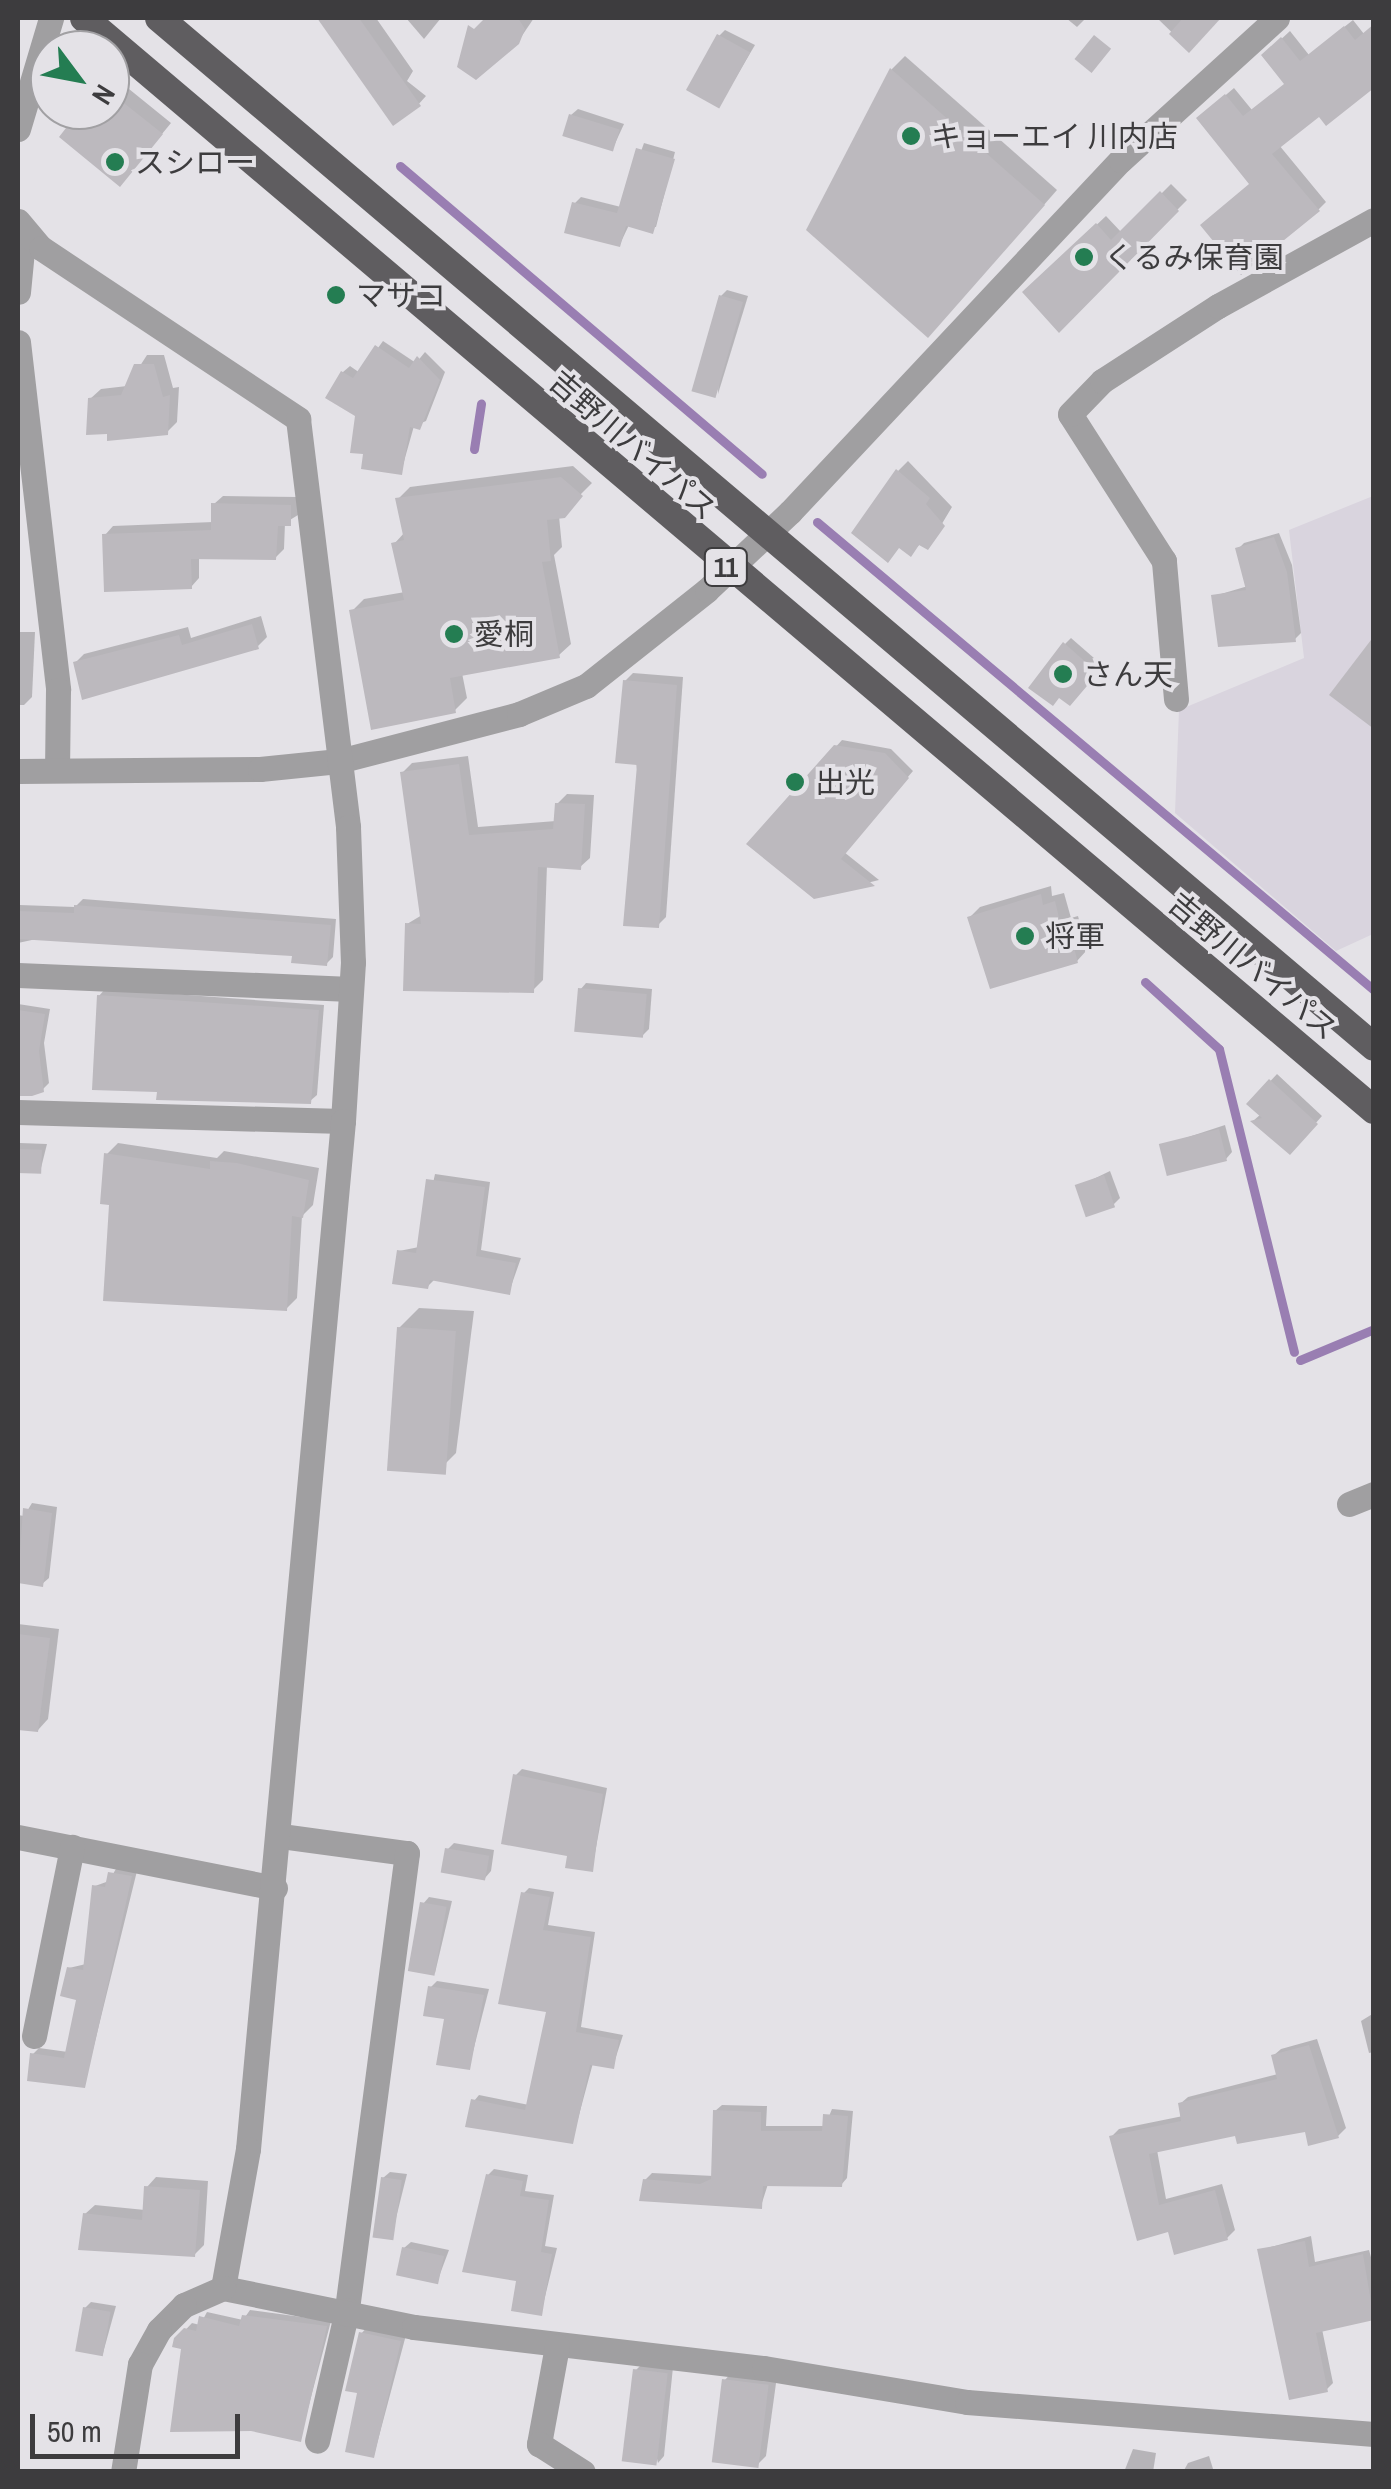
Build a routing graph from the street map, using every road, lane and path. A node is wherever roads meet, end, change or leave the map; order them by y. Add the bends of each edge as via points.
1 (52, 18) edge
2 (84, 18) edge
3 (159, 18) edge
4 (1258, 23) edge
5 (18, 129) edge
6 (1374, 220) edge
7 (21, 225) edge
8 (18, 292) edge
9 (18, 342) edge
10 (766, 534) junction
11 (728, 570) junction
12 (1176, 698) dead end
13 (339, 762) junction
14 (18, 770) edge
15 (57, 770) junction
16 (18, 975) edge
17 (351, 989) junction
18 (1374, 1047) edge
19 (1374, 1110) edge
20 (18, 1112) edge
21 (343, 1121) junction
22 (1374, 1494) edge
23 (1349, 1504) dead end
24 (18, 1836) edge
25 (281, 1836) junction
26 (72, 1847) junction
27 (274, 1888) junction
28 (34, 2036) dead end
29 (223, 2288) junction
30 (346, 2310) junction
31 (557, 2346) junction
32 (1374, 2434) edge
33 (317, 2441) dead end
34 (123, 2472) edge
35 (583, 2472) edge

1 - 5 street
2 - 11 highway, 吉野川バイパス / 11
3 - 10 highway, 吉野川バイパス / 11
4 - 10 street
6 - 12 street via 1218,306 1102,381 1070,414 1164,562
7 - 8 street
7 - 13 street via 41,248 298,419
9 - 15 street via 58,690
10 - 11 street
10 - 18 highway, 吉野川バイパス / 11
11 - 13 street via 586,686 519,714
11 - 19 highway, 吉野川バイパス / 11
13 - 15 street
13 - 17 street via 348,828
14 - 15 street
16 - 17 street
17 - 21 street
20 - 21 street
21 - 25 street
22 - 23 street
24 - 26 street
25 - 27 street
25 - 30 street via 406,1854
26 - 27 street
26 - 28 street
27 - 29 street via 248,2149
29 - 30 street
29 - 34 street via 184,2304 140,2364
30 - 31 street via 414,2327
30 - 33 street
31 - 32 street via 764,2368 967,2402
31 - 35 street via 539,2444

